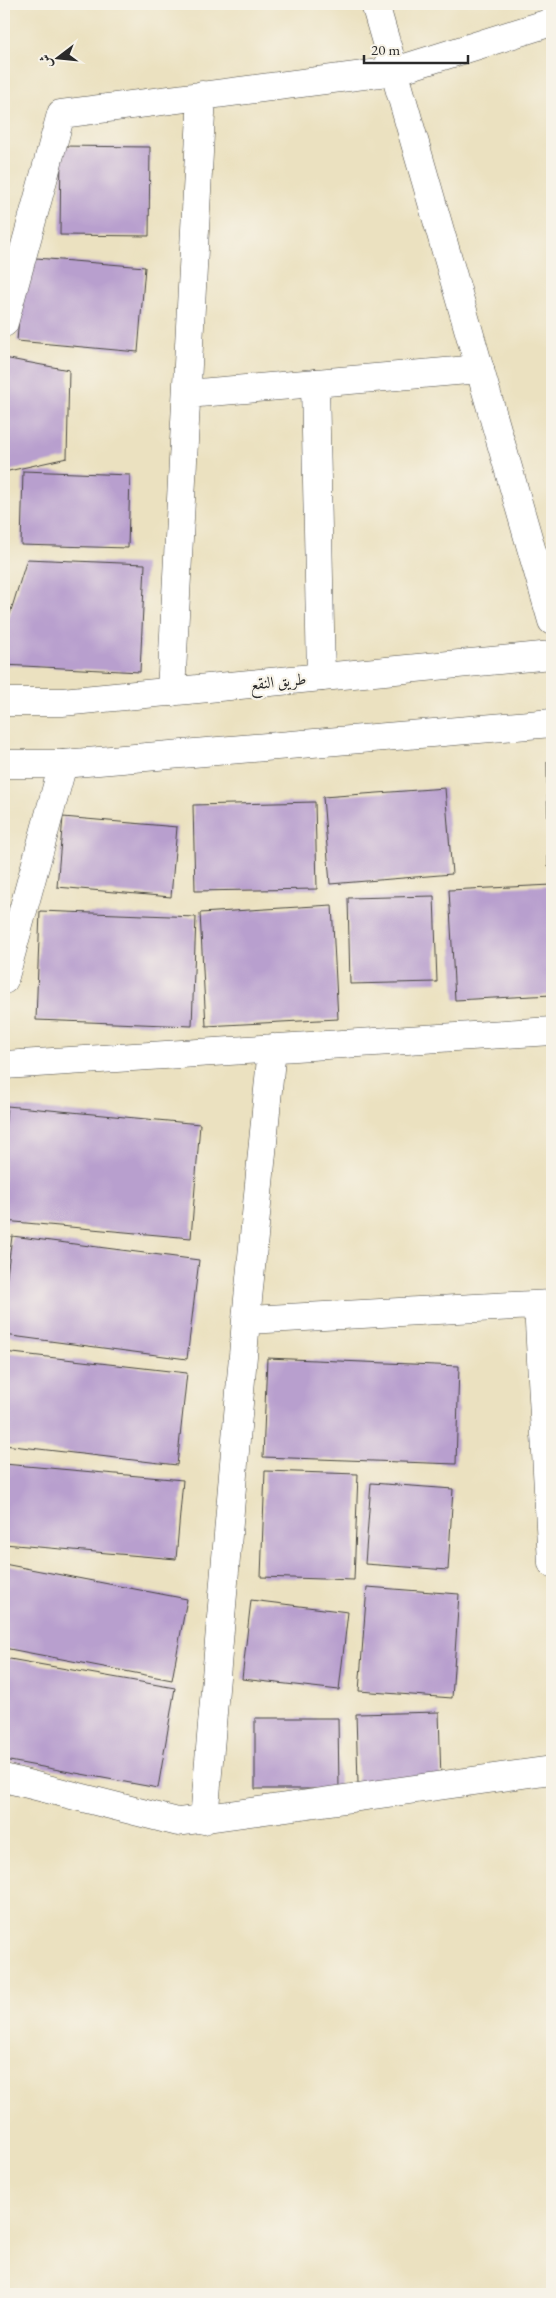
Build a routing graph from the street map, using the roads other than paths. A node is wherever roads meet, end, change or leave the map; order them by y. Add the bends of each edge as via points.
1 (376, 4) edge
2 (552, 22) edge
3 (395, 71) junction
4 (202, 95) junction
5 (4, 323) edge
6 (480, 369) junction
7 (315, 383) junction
8 (187, 394) junction
9 (552, 621) edge
10 (552, 655) edge
11 (321, 677) junction
12 (171, 692) junction
13 (4, 702) edge
14 (552, 723) edge
15 (4, 764) edge
16 (63, 764) junction
17 (4, 980) edge
18 (552, 1032) edge
19 (272, 1048) junction
20 (4, 1064) edge
21 (545, 1304) edge
22 (246, 1320) junction
23 (552, 1563) edge
24 (552, 1770) edge
25 (4, 1778) edge
26 (204, 1820) junction

1 - 3 street
2 - 3 street
3 - 4 street
3 - 6 street
4 - 5 street via 61,114
4 - 8 street
6 - 7 street
6 - 9 street
7 - 8 street
7 - 11 street
8 - 12 street
10 - 11 street, طريق النقع
11 - 12 street, طريق النقع
12 - 13 street, طريق النقع via 62,702
14 - 16 street
15 - 16 street
16 - 17 street
18 - 19 street
19 - 20 street
19 - 22 street
21 - 22 street
21 - 23 street
22 - 26 street
24 - 26 street
25 - 26 street via 178,1822

